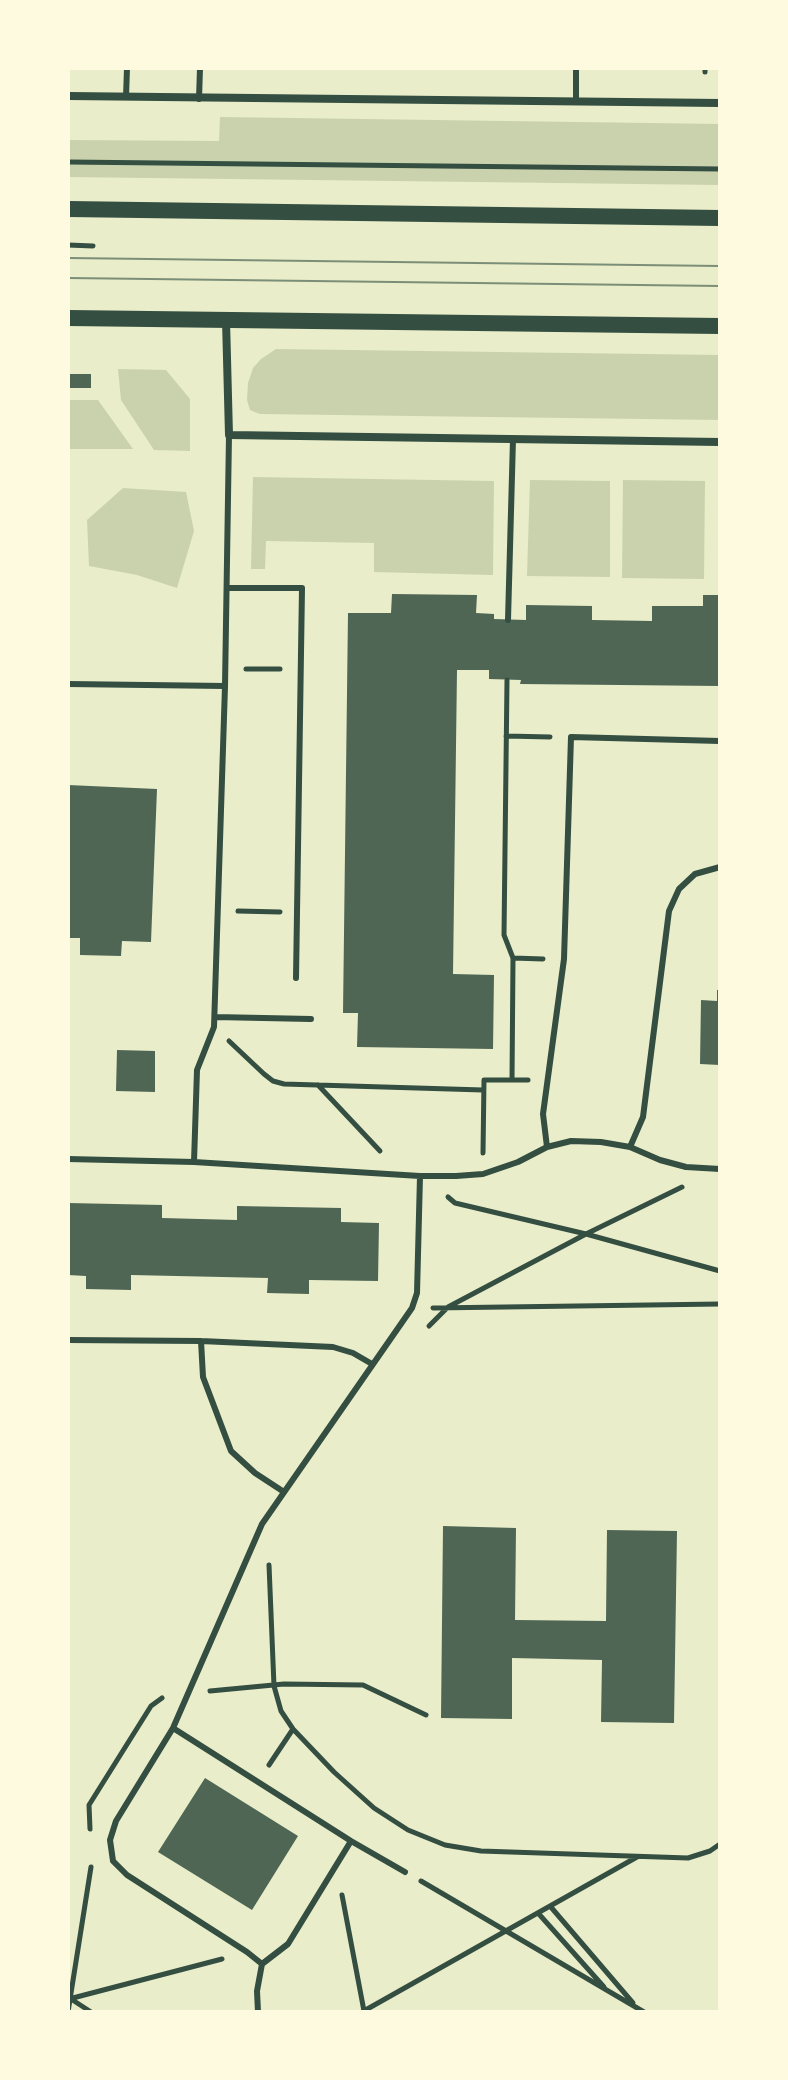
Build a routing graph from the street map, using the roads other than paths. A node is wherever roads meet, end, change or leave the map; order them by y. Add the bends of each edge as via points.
1 (127, 68) edge
2 (200, 68) edge
3 (576, 68) edge
4 (68, 96) edge
5 (126, 97) junction
6 (199, 99) junction
7 (576, 101) junction
8 (720, 103) edge
9 (68, 209) edge
10 (720, 218) edge
11 (68, 318) edge
12 (226, 319) junction
13 (720, 326) edge
14 (229, 435) junction
15 (513, 439) junction
16 (720, 442) edge
17 (227, 588) junction
18 (508, 620) dead end
19 (68, 684) edge
20 (225, 686) junction
21 (720, 741) edge
22 (720, 867) edge
23 (296, 978) dead end
24 (215, 1017) junction
25 (311, 1019) dead end
26 (547, 1147) junction
27 (630, 1147) junction
28 (68, 1159) edge
29 (194, 1162) junction
30 (719, 1169) edge
31 (420, 1176) junction
32 (68, 1340) edge
33 (201, 1341) junction
34 (372, 1364) junction
35 (284, 1492) junction
36 (173, 1728) junction
37 (351, 1841) junction
38 (405, 1872) road end
39 (262, 1964) junction
40 (258, 2012) edge

1 - 5 lane
2 - 6 lane
3 - 7 lane
4 - 5 street
5 - 6 street
6 - 7 street
7 - 8 street
9 - 10 main road
11 - 12 main road
12 - 13 main road
12 - 14 street
14 - 15 street
14 - 17 lane
15 - 16 street
15 - 18 lane
17 - 20 lane
17 - 23 lane via 302,588
19 - 20 lane
20 - 24 lane
21 - 26 lane via 571,737 564,959 543,1114
22 - 27 lane via 695,874 679,889 669,911 643,1117
24 - 25 lane
24 - 29 lane via 197,1070
26 - 27 lane via 571,1141
26 - 31 lane via 483,1174
27 - 30 lane via 686,1167
28 - 29 lane
29 - 31 lane
31 - 34 lane via 417,1293
32 - 33 lane
33 - 34 lane via 333,1347
33 - 35 lane via 203,1377 231,1451
34 - 35 lane
35 - 36 lane via 262,1524
36 - 37 lane
36 - 39 lane via 116,1821 110,1840 113,1861
37 - 38 lane
37 - 39 lane via 288,1944
39 - 40 lane

